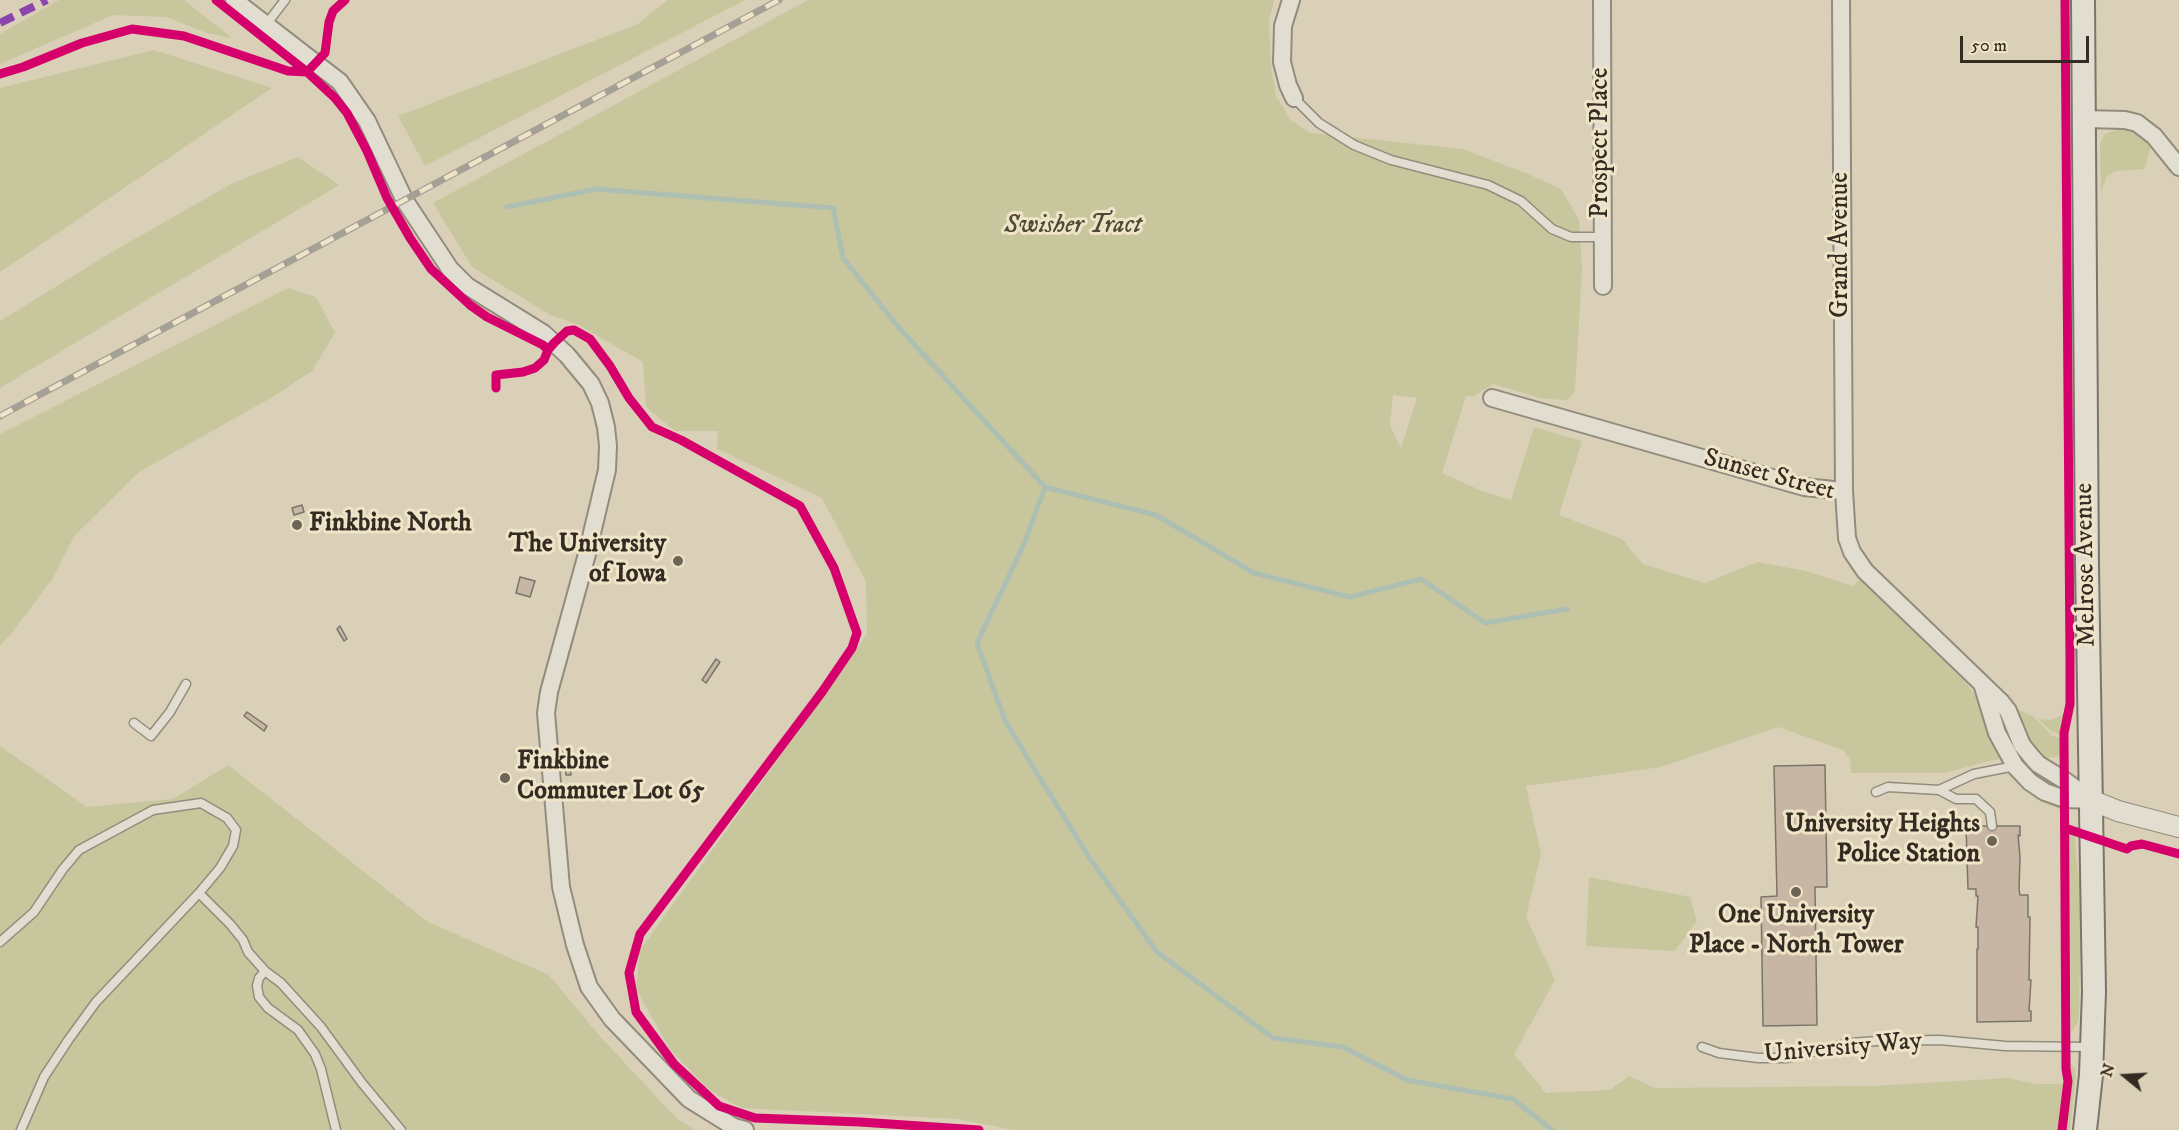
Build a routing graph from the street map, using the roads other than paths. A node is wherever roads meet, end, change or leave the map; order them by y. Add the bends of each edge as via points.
1 (234, 0) edge
2 (285, 0) edge
3 (1291, 0) edge
4 (1602, 0) edge
5 (1841, 0) edge
6 (2083, 0) edge
7 (265, 26) junction
8 (1294, 98) joint
9 (2084, 119) junction
10 (2179, 167) edge
11 (1603, 237) junction
12 (1603, 286) dead end
13 (1492, 398) dead end
14 (1844, 491) junction
15 (186, 684) dead end
16 (1983, 686) junction
17 (134, 723) dead end
18 (2015, 766) junction
19 (1939, 790) junction
20 (1876, 792) dead end
21 (2091, 800) junction
22 (1992, 826) dead end
23 (2179, 827) edge
24 (199, 893) junction
25 (0, 942) edge
26 (265, 971) junction
27 (1702, 1047) dead end
28 (2093, 1047) junction
29 (21, 1130) edge
30 (336, 1130) edge
31 (401, 1130) edge
32 (746, 1130) edge
33 (2085, 1130) edge

1 - 7 street
2 - 7 lane
3 - 8 street via 1283,26 1282,62
4 - 11 street, Prospect Place
5 - 14 street, Grand Avenue
6 - 9 main road, Melrose Avenue
7 - 32 street via 340,82 367,121 405,201 450,269 466,286 543,333 591,384 600,403 608,446 607,470 546,713 561,887 589,987 612,1019 690,1099 734,1127
8 - 11 lane via 1319,123 1354,145 1391,160 1488,185 1521,201 1552,229 1571,237
9 - 10 street via 2137,123 2154,136
9 - 21 main road, Melrose Avenue
11 - 12 street, Prospect Place
13 - 14 street, Sunset Street via 1804,487
14 - 16 street, Sunset Street via 1847,538 1857,562
15 - 17 lane via 151,736
16 - 18 street, Sunset Street via 1997,733
16 - 21 street, Sunset Street via 2008,711 2022,745 2038,764
18 - 19 lane via 1974,774
18 - 21 street, Sunset Street via 2045,792 2065,799
19 - 20 lane via 1888,787
19 - 22 lane via 1956,799 1976,799 1990,812
21 - 23 street, Sunset Street
21 - 28 main road, Melrose Avenue
24 - 25 lane via 233,846 236,830 227,818 201,803 153,810 79,850 34,912
24 - 26 lane via 230,924
24 - 29 lane via 96,1002 44,1077
26 - 30 lane via 257,986 259,997 298,1030 315,1054
26 - 31 lane via 321,1027
27 - 28 lane, University Way via 1719,1053 1787,1058 1850,1043 1877,1041
28 - 33 main road, Melrose Avenue

